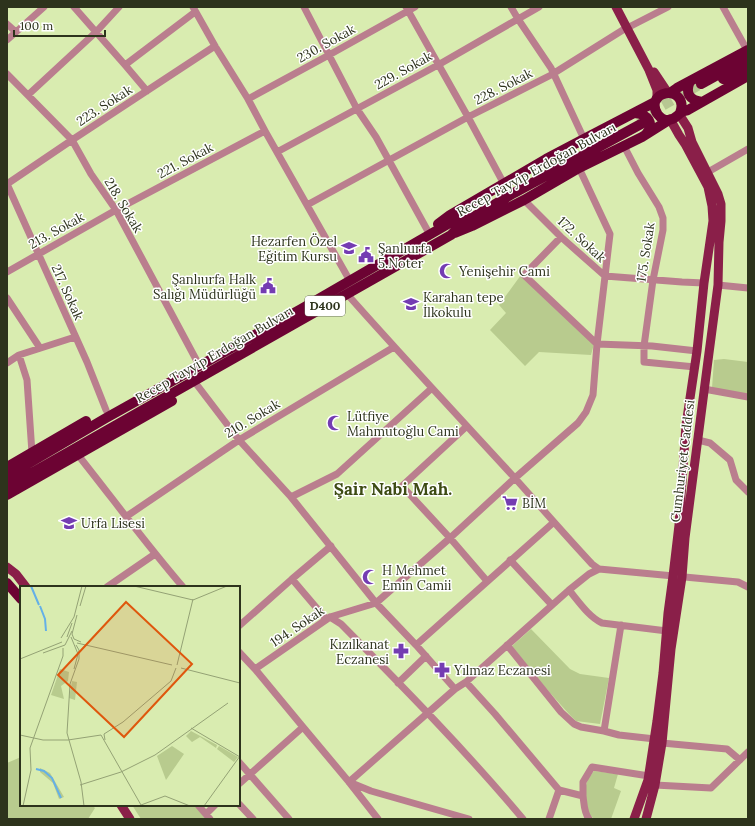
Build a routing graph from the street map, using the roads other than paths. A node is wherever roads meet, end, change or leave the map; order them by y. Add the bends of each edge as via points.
1 (44, 7) edge
2 (74, 7) edge
3 (120, 7) edge
4 (304, 7) edge
5 (415, 7) edge
6 (511, 7) edge
7 (539, 7) edge
8 (616, 7) edge
9 (620, 7) edge
10 (668, 7) edge
11 (723, 7) edge
12 (194, 9) edge
13 (407, 9) edge
14 (518, 19) junction
15 (7, 24) edge
16 (628, 28) junction
17 (16, 32) junction
18 (96, 32) junction
19 (7, 40) edge
20 (215, 46) junction
21 (748, 53) edge
22 (329, 55) junction
23 (125, 65) junction
24 (438, 65) junction
25 (748, 66) edge
26 (554, 73) junction
27 (7, 74) edge
28 (748, 76) edge
29 (690, 81) junction
30 (147, 91) junction
31 (669, 93) junction
32 (28, 96) junction
33 (248, 99) junction
34 (656, 101) junction
35 (702, 102) junction
36 (357, 109) junction
37 (468, 117) junction
38 (675, 117) junction
39 (638, 119) junction
40 (265, 132) junction
41 (642, 137) junction
42 (584, 139) junction
43 (72, 140) junction
44 (624, 146) junction
45 (748, 149) edge
46 (277, 152) junction
47 (389, 161) junction
48 (579, 168) junction
49 (708, 172) junction
50 (7, 184) edge
51 (504, 184) junction
52 (524, 200) junction
53 (307, 205) junction
54 (116, 210) junction
55 (430, 235) junction
56 (451, 235) junction
57 (561, 237) junction
58 (38, 254) junction
59 (7, 272) edge
60 (605, 276) junction
61 (653, 280) junction
62 (350, 281) junction
63 (704, 283) junction
64 (718, 285) junction
65 (748, 288) edge
66 (347, 294) junction
67 (7, 298) edge
68 (76, 337) junction
69 (597, 344) junction
70 (644, 346) junction
71 (394, 347) junction
72 (40, 348) junction
73 (697, 351) junction
74 (19, 355) junction
75 (7, 363) edge
76 (199, 365) junction
77 (694, 367) junction
78 (176, 379) junction
79 (190, 383) junction
80 (432, 388) junction
81 (704, 389) junction
82 (748, 397) edge
83 (106, 410) junction
84 (467, 426) junction
85 (239, 440) junction
86 (698, 440) junction
87 (32, 453) junction
88 (78, 455) junction
89 (7, 467) edge
90 (7, 476) edge
91 (515, 478) junction
92 (7, 487) edge
93 (748, 492) edge
94 (7, 495) edge
95 (291, 497) junction
96 (126, 516) junction
97 (554, 522) junction
98 (450, 538) junction
99 (331, 546) junction
100 (155, 554) junction
101 (510, 560) junction
102 (7, 567) edge
103 (599, 569) junction
104 (678, 576) junction
105 (292, 579) junction
106 (487, 581) junction
107 (7, 583) edge
108 (25, 586) edge
109 (107, 586) edge
110 (182, 586) edge
111 (748, 586) edge
112 (569, 590) junction
113 (20, 598) edge
114 (376, 603) junction
115 (552, 606) junction
116 (328, 618) junction
117 (240, 625) edge
118 (621, 626) junction
119 (667, 631) junction
120 (416, 645) junction
121 (507, 645) junction
122 (240, 653) edge
123 (426, 656) junction
124 (255, 669) junction
125 (466, 682) junction
126 (398, 683) junction
127 (455, 689) junction
128 (428, 713) junction
129 (303, 727) junction
130 (604, 732) junction
131 (658, 741) junction
132 (748, 752) edge
133 (740, 760) junction
134 (240, 763) edge
135 (250, 774) junction
136 (649, 776) junction
137 (349, 782) junction
138 (240, 783) edge
139 (655, 785) junction
140 (559, 790) junction
141 (645, 790) junction
142 (583, 796) junction
143 (240, 805) edge
144 (122, 806) edge
145 (199, 806) edge
146 (215, 806) edge
147 (208, 816) edge
148 (588, 818) edge
149 (130, 819) edge
150 (253, 819) edge
151 (289, 819) edge
152 (378, 819) edge
153 (469, 819) edge
154 (523, 819) edge
155 (549, 819) edge
156 (634, 819) edge
157 (646, 819) edge

1 - 17 street
2 - 18 street
3 - 18 street
4 - 22 street
5 - 13 street, 230. Sokak
6 - 14 street
7 - 14 street, 229. Sokak
8 - 16 main road
9 - 16 main road
10 - 16 street, 228. Sokak
11 - 21 street
12 - 20 street
12 - 23 street
13 - 22 street, 230. Sokak
13 - 24 street
14 - 24 street, 229. Sokak
14 - 26 street
15 - 17 street
16 - 26 street, 228. Sokak
16 - 31 main road
16 - 34 main road via 657,90
17 - 19 street
18 - 23 street
18 - 32 street
20 - 30 street, 223. Sokak
20 - 33 street
21 - 25 highway via 703,86
21 - 29 highway
22 - 33 street, 230. Sokak
22 - 36 street
23 - 30 street
24 - 36 street, 229. Sokak
24 - 37 street
26 - 37 street, 228. Sokak
26 - 42 street
27 - 32 street, 218. Sokak
28 - 35 highway
29 - 31 highway
29 - 35 highway via 689,95 692,99
30 - 43 street, 223. Sokak
31 - 34 highway
31 - 38 highway via 678,97 682,105
32 - 43 street, 218. Sokak
33 - 40 street
34 - 38 highway via 655,110 660,117
34 - 39 highway
35 - 38 highway
36 - 46 street, 229. Sokak
36 - 47 street
37 - 47 street, 228. Sokak
37 - 51 street
38 - 41 highway
38 - 49 main road, Cumhuriyet Caddesi via 688,128 692,142
38 - 63 main road, Cumhuriyet Caddesi via 679,135 708,187 712,206 713,221
39 - 41 highway via 641,114 650,123 650,129
39 - 42 highway
39 - 55 highway, Recep Tayyip Erdoğan Bulvarı / D400 via 507,189
39 - 56 highway, Recep Tayyip Erdoğan Bulvarı / D400 via 462,223
40 - 46 street
40 - 54 street, 221. Sokak
41 - 44 highway
42 - 51 highway
43 - 50 street, 223. Sokak
43 - 54 street, 218. Sokak via 91,174
44 - 48 highway
44 - 61 street, 175. Sokak via 659,207 662,218 663,230
45 - 49 street
46 - 53 street
47 - 53 street, 228. Sokak
47 - 55 street
48 - 52 highway
48 - 60 street, 194. Sokak via 610,234
49 - 64 main road, Cumhuriyet Caddesi via 721,204
50 - 58 street, 217. Sokak
51 - 55 highway via 450,215 437,225
52 - 56 highway
52 - 57 street, 172. Sokak
53 - 62 street
54 - 58 street, 213. Sokak
54 - 76 street, 218. Sokak
55 - 62 highway, Recep Tayyip Erdoğan Bulvarı / D400
56 - 66 highway, Recep Tayyip Erdoğan Bulvarı / D400
57 - 60 street, 172. Sokak
57 - 69 street via 524,275
58 - 59 street, 213. Sokak
58 - 68 street, 217. Sokak
60 - 61 street, 172. Sokak
60 - 69 street, 194. Sokak
61 - 63 street, 172. Sokak
61 - 70 street, 175. Sokak
62 - 76 highway, Recep Tayyip Erdoğan Bulvarı / D400
63 - 73 main road, Cumhuriyet Caddesi
64 - 65 street
64 - 81 main road, Cumhuriyet Caddesi
66 - 71 street
66 - 79 highway, Recep Tayyip Erdoğan Bulvarı / D400
67 - 72 street
68 - 72 street
68 - 83 street, 217. Sokak
69 - 70 street
69 - 91 street, 194. Sokak via 592,395 586,412 578,423
70 - 73 street
70 - 77 street via 644,362
71 - 80 street
71 - 85 street, 210. Sokak
72 - 74 street
73 - 77 main road, Cumhuriyet Caddesi
74 - 75 street
74 - 87 street via 27,380
76 - 78 highway, Recep Tayyip Erdoğan Bulvarı / D400
77 - 104 main road, Cumhuriyet Caddesi via 686,425
78 - 83 highway via 161,380
78 - 90 highway, Recep Tayyip Erdoğan Bulvarı / D400
79 - 85 street
79 - 88 highway via 172,401
79 - 92 highway, Recep Tayyip Erdoğan Bulvarı / D400
80 - 84 street
80 - 95 street via 337,474
81 - 82 street
81 - 86 main road, Cumhuriyet Caddesi
83 - 87 highway
84 - 91 street
84 - 98 street via 402,486
85 - 95 street
85 - 96 street, 210. Sokak
86 - 93 street via 710,443 730,460 736,480
86 - 104 main road, Cumhuriyet Caddesi
87 - 89 highway
88 - 94 highway
88 - 96 street
91 - 97 street
91 - 98 street, 194. Sokak
95 - 99 street
96 - 100 street
97 - 101 street
97 - 103 street
98 - 106 street
98 - 114 street, 194. Sokak
99 - 105 street
99 - 114 street
100 - 109 street
100 - 110 street
101 - 106 street
101 - 115 street
102 - 108 main road
103 - 104 street
103 - 112 street
104 - 111 street via 738,582
104 - 119 main road, Cumhuriyet Caddesi via 668,613
104 - 131 main road, Cumhuriyet Caddesi
105 - 116 street
105 - 117 street
106 - 120 street
107 - 113 highway
112 - 115 street
112 - 118 street via 596,621
114 - 116 street, 194. Sokak
114 - 120 street
115 - 121 street
116 - 124 street, 194. Sokak
116 - 126 street via 341,624
118 - 119 street
118 - 130 street
119 - 131 main road, Cumhuriyet Caddesi
120 - 123 street
121 - 125 street
121 - 130 street via 561,712 574,724
122 - 124 street
123 - 126 street
123 - 127 street
124 - 129 street
125 - 127 street
125 - 140 street
126 - 128 street
127 - 128 street
128 - 137 street
128 - 154 street
129 - 135 street
129 - 137 street
130 - 131 street
131 - 133 street via 727,749
131 - 136 main road, Cumhuriyet Caddesi
131 - 139 main road, Cumhuriyet Caddesi
132 - 133 street
133 - 139 street via 711,788
134 - 135 street
135 - 138 street
135 - 151 street
136 - 141 main road, Cumhuriyet Caddesi
136 - 142 street via 592,767 583,782
137 - 152 street
137 - 153 street
139 - 141 street
139 - 157 main road, Cumhuriyet Caddesi
140 - 142 street
140 - 155 street
141 - 156 main road, Cumhuriyet Caddesi
142 - 148 street
143 - 150 street
144 - 149 main road
145 - 147 street
146 - 147 street

